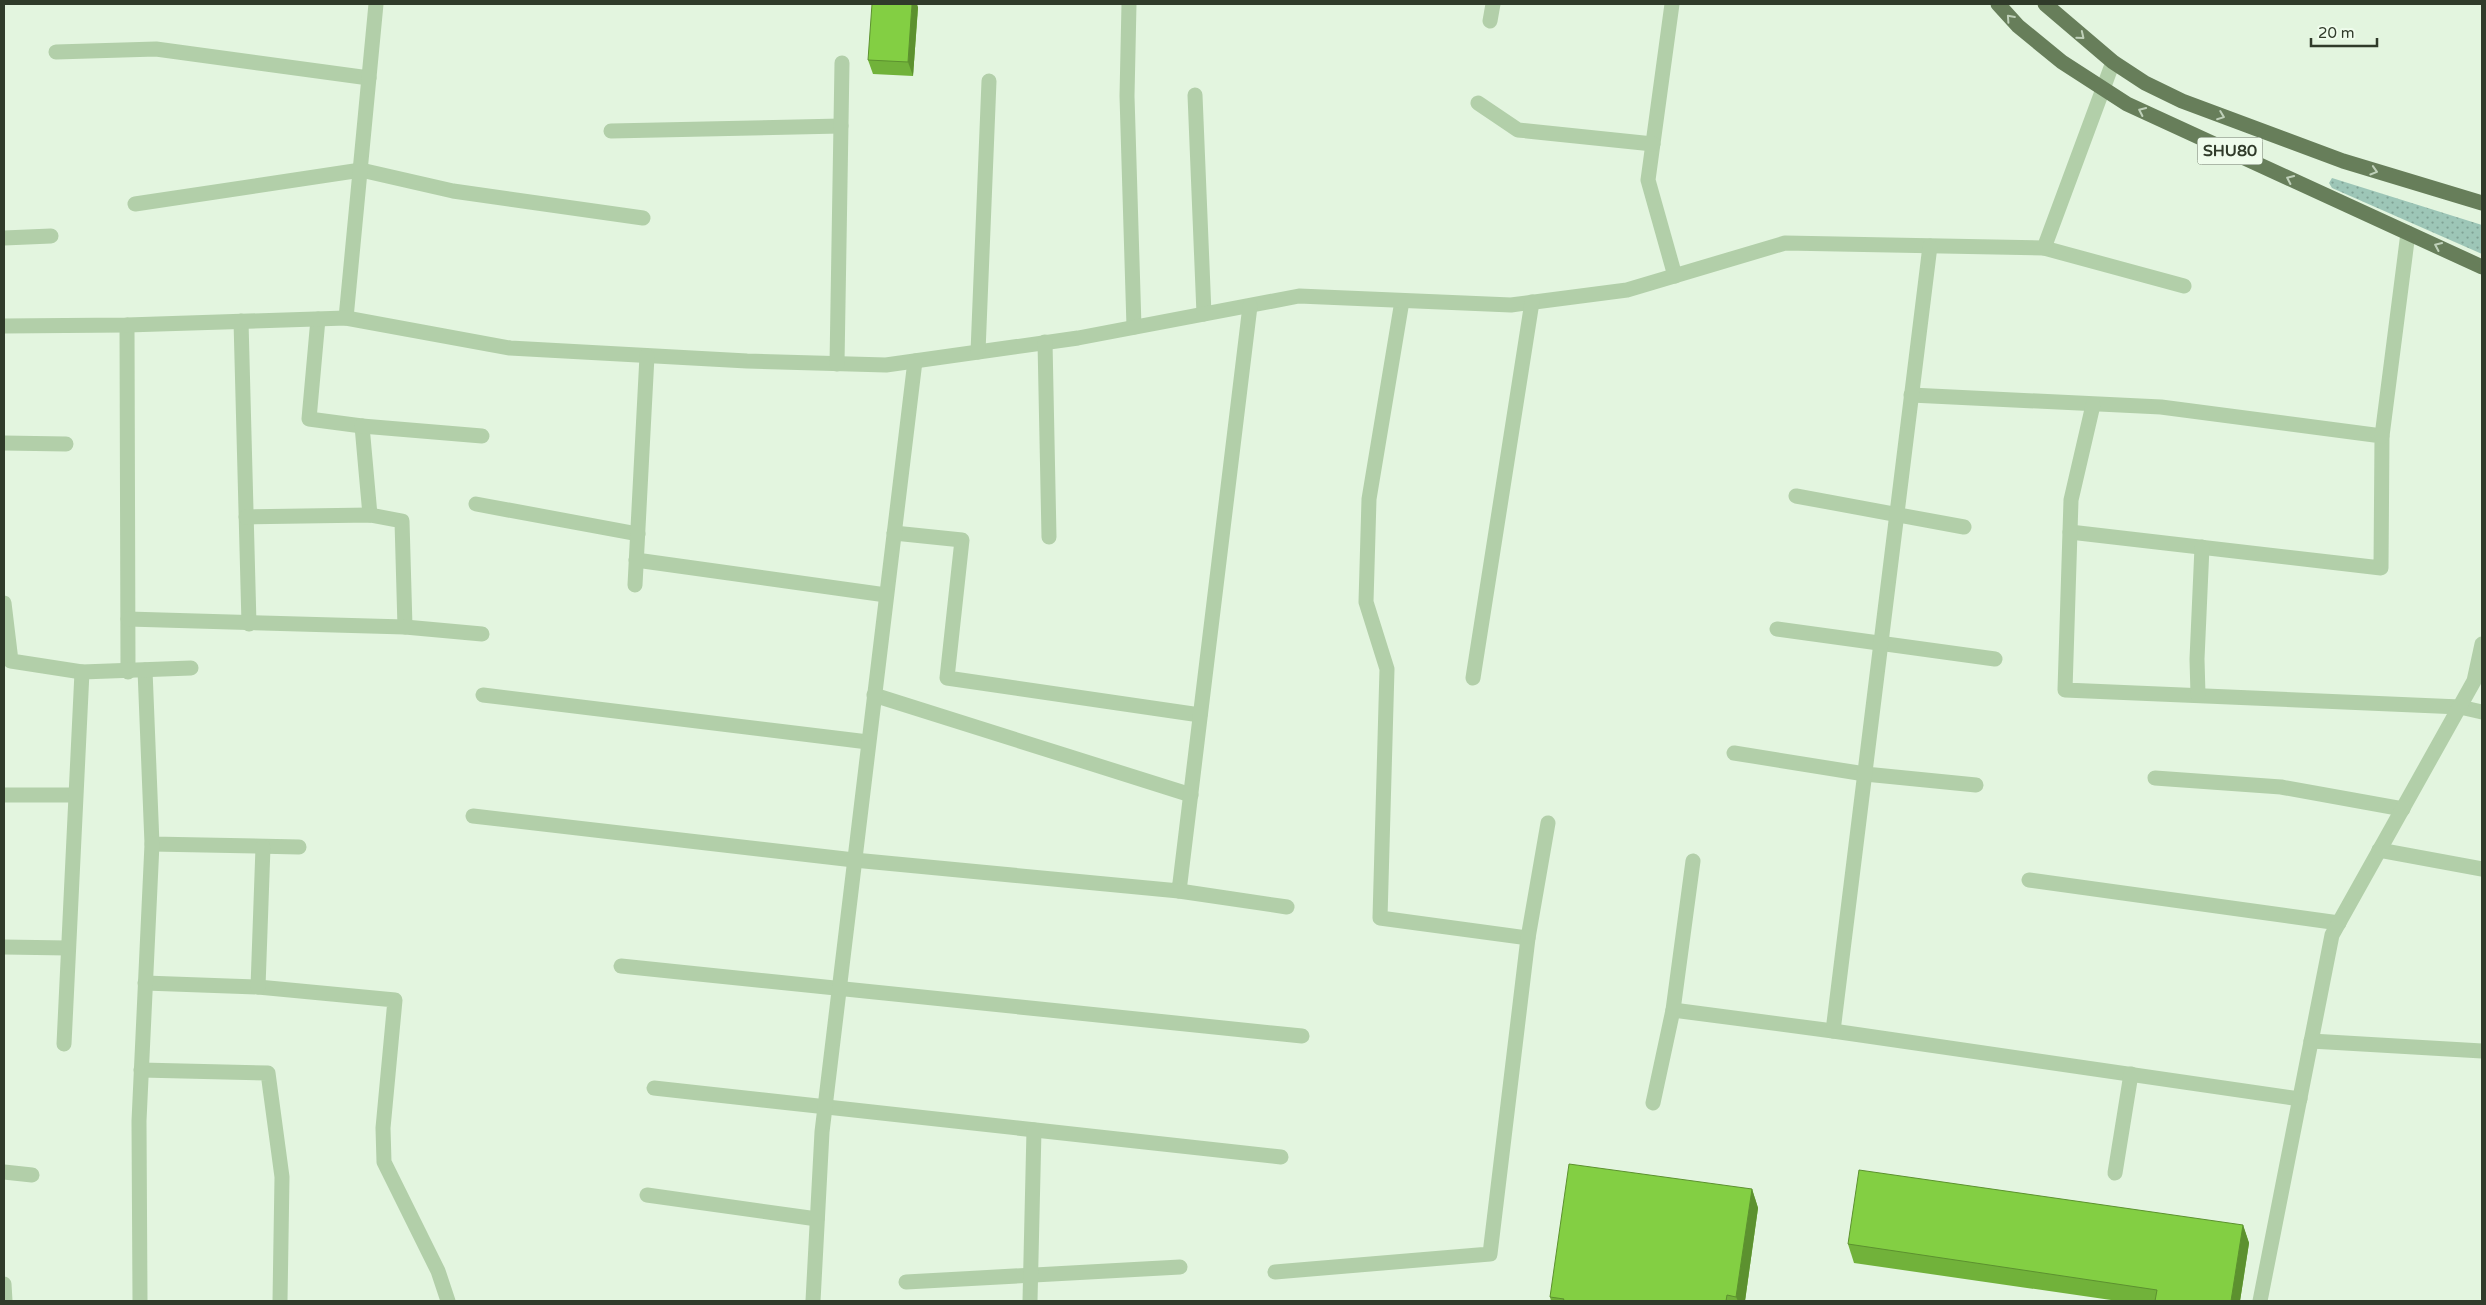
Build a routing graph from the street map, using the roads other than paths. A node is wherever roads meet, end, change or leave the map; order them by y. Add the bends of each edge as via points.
1 (376, 4) edge
2 (1129, 4) edge
3 (1492, 4) edge
4 (1672, 4) edge
5 (1998, 4) edge
6 (2045, 4) edge
7 (1490, 21) dead end
8 (56, 52) dead end
9 (2113, 62) junction
10 (842, 63) dead end
11 (369, 78) junction
12 (989, 80) dead end
13 (2104, 90) junction
14 (1195, 95) dead end
15 (1478, 103) dead end
16 (841, 126) junction
17 (611, 131) dead end
18 (1652, 144) junction
19 (361, 170) junction
20 (2482, 203) edge
21 (135, 204) dead end
22 (643, 218) dead end
23 (2408, 233) junction
24 (51, 236) dead end
25 (4, 238) edge
26 (1930, 246) junction
27 (2044, 248) junction
28 (2482, 266) edge
29 (1675, 276) junction
30 (2184, 286) dead end
31 (1402, 301) junction
32 (1532, 302) junction
33 (1250, 306) junction
34 (1204, 314) junction
35 (346, 318) junction
36 (318, 319) junction
37 (241, 321) junction
38 (127, 325) junction
39 (4, 326) edge
40 (1134, 327) junction
41 (1045, 342) junction
42 (978, 352) junction
43 (647, 356) junction
44 (915, 360) junction
45 (837, 364) junction
46 (1911, 395) junction
47 (2093, 405) junction
48 (362, 426) junction
49 (482, 436) dead end
50 (2382, 436) junction
51 (4, 443) edge
52 (66, 444) dead end
53 (1796, 496) dead end
54 (476, 504) dead end
55 (1897, 513) junction
56 (370, 515) junction
57 (246, 517) junction
58 (1964, 527) dead end
59 (2070, 532) junction
60 (894, 533) junction
61 (638, 534) junction
62 (1049, 537) dead end
63 (2202, 547) junction
64 (636, 560) junction
65 (635, 585) dead end
66 (886, 594) junction
67 (4, 603) edge
68 (128, 619) junction
69 (249, 624) junction
70 (405, 628) junction
71 (1777, 629) dead end
72 (482, 634) dead end
73 (1881, 644) junction
74 (2482, 644) edge
75 (1995, 659) dead end
76 (191, 668) dead end
77 (145, 670) junction
78 (82, 672) junction
79 (128, 672) junction
80 (1473, 678) dead end
81 (483, 695) dead end
82 (2198, 695) junction
83 (874, 696) junction
84 (2460, 707) junction
85 (2482, 712) edge
86 (1200, 715) junction
87 (868, 742) junction
88 (1734, 753) dead end
89 (1865, 774) junction
90 (2155, 778) dead end
91 (1976, 785) dead end
92 (4, 795) edge
93 (75, 795) junction
94 (1191, 795) junction
95 (2403, 809) junction
96 (473, 816) dead end
97 (1548, 823) dead end
98 (152, 844) junction
99 (262, 846) junction
100 (299, 848) dead end
101 (2380, 850) junction
102 (854, 860) junction
103 (1693, 861) dead end
104 (2482, 869) edge
105 (2029, 880) dead end
106 (1179, 891) junction
107 (1288, 906) dead end
108 (2339, 923) junction
109 (1528, 938) junction
110 (4, 948) edge
111 (68, 948) junction
112 (622, 966) dead end
113 (145, 983) junction
114 (258, 987) junction
115 (839, 988) junction
116 (1672, 1010) junction
117 (1833, 1031) junction
118 (1302, 1036) dead end
119 (2311, 1041) junction
120 (64, 1044) dead end
121 (2482, 1051) edge
122 (142, 1070) junction
123 (2131, 1074) junction
124 (654, 1088) dead end
125 (2300, 1099) junction
126 (1653, 1103) dead end
127 (824, 1107) junction
128 (1034, 1130) junction
129 (1281, 1156) dead end
130 (4, 1172) edge
131 (2115, 1173) dead end
132 (32, 1174) dead end
133 (647, 1195) dead end
134 (817, 1219) junction
135 (1180, 1267) dead end
136 (1275, 1272) dead end
137 (1030, 1276) junction
138 (906, 1282) dead end
139 (4, 1284) edge
140 (5, 1301) edge
141 (140, 1301) edge
142 (280, 1301) edge
143 (448, 1301) edge
144 (813, 1301) edge
145 (1030, 1301) edge
146 (2260, 1301) edge

1 - 11 street
2 - 40 street via 1127,96
3 - 7 street
4 - 18 street
13 -> 5 main road, SHU80 via 2062,62 2018,26
6 -> 9 main road, SHU80
8 - 11 street via 156,50
9 - 13 street
9 -> 20 main road, SHU80 via 2174,98 2250,128 2342,161
10 - 16 street
11 - 19 street
12 - 42 street
23 -> 13 main road, SHU80 via 2127,104
13 - 27 street
14 - 34 street
15 - 18 street via 1518,130
16 - 17 street
16 - 45 street
18 - 29 street via 1648,180
19 - 21 street
19 - 22 street via 453,191
19 - 35 street
28 -> 23 main road, SHU80
23 - 50 street
24 - 25 street
26 - 27 street
26 - 29 street via 1785,243
26 - 46 street
27 - 30 street
29 - 32 street via 1627,290
31 - 32 street via 1511,305
31 - 33 street via 1299,296
31 - 109 street via 1369,509 1366,602 1387,669 1380,918
32 - 80 street
33 - 34 street
33 - 86 street
34 - 40 street
35 - 36 street
35 - 43 street via 510,348
36 - 37 street
36 - 48 street via 309,419
37 - 38 street
37 - 57 street
38 - 39 street
38 - 68 street
40 - 41 street
41 - 42 street
41 - 62 street
42 - 44 street
43 - 45 street
43 - 61 street
44 - 45 street via 886,365
44 - 60 street
46 - 47 street
46 - 55 street
47 - 50 street via 2161,407
47 - 59 street via 2071,500
48 - 49 street
48 - 56 street
50 - 63 street via 2381,568
51 - 52 street
53 - 55 street
54 - 61 street
55 - 58 street
55 - 73 street
56 - 57 street
56 - 70 street via 402,521
57 - 69 street
59 - 63 street
59 - 82 street via 2065,690
60 - 66 street
60 - 86 street via 962,540 947,678
61 - 64 street
63 - 82 street
64 - 65 street
64 - 66 street
66 - 83 street
67 - 78 street via 11,661
68 - 69 street
68 - 79 street
69 - 70 street
70 - 72 street
71 - 73 street
73 - 75 street
73 - 89 street
74 - 84 street via 2474,681
76 - 77 street
77 - 79 street
77 - 98 street
78 - 79 street
78 - 93 street
81 - 87 street
82 - 84 street
83 - 87 street
83 - 94 street
84 - 85 street
84 - 95 street
86 - 94 street
87 - 102 street
88 - 89 street
89 - 91 street
89 - 117 street
90 - 95 street via 2281,787
92 - 93 street
93 - 111 street
94 - 106 street
95 - 101 street
96 - 102 street
97 - 109 street
98 - 99 street
98 - 113 street
99 - 100 street
99 - 114 street
101 - 104 street
101 - 108 street
102 - 106 street
102 - 115 street
103 - 116 street
105 - 108 street
106 - 107 street
108 - 119 street via 2332,935
109 - 136 street via 1490,1254
110 - 111 street
111 - 120 street
112 - 115 street
113 - 114 street
113 - 122 street
114 - 143 street via 396,1000 383,1128 384,1162 438,1271
115 - 118 street
115 - 127 street
116 - 117 street
116 - 126 street
117 - 123 street
119 - 121 street
119 - 125 street
122 - 141 street via 139,1121
122 - 142 street via 268,1073 282,1177
123 - 125 street
123 - 131 street
124 - 127 street
125 - 146 street
127 - 128 street
127 - 134 street
128 - 129 street
128 - 137 street
130 - 132 street
133 - 134 street
134 - 144 street
135 - 137 street
137 - 138 street
137 - 145 street
139 - 140 street

